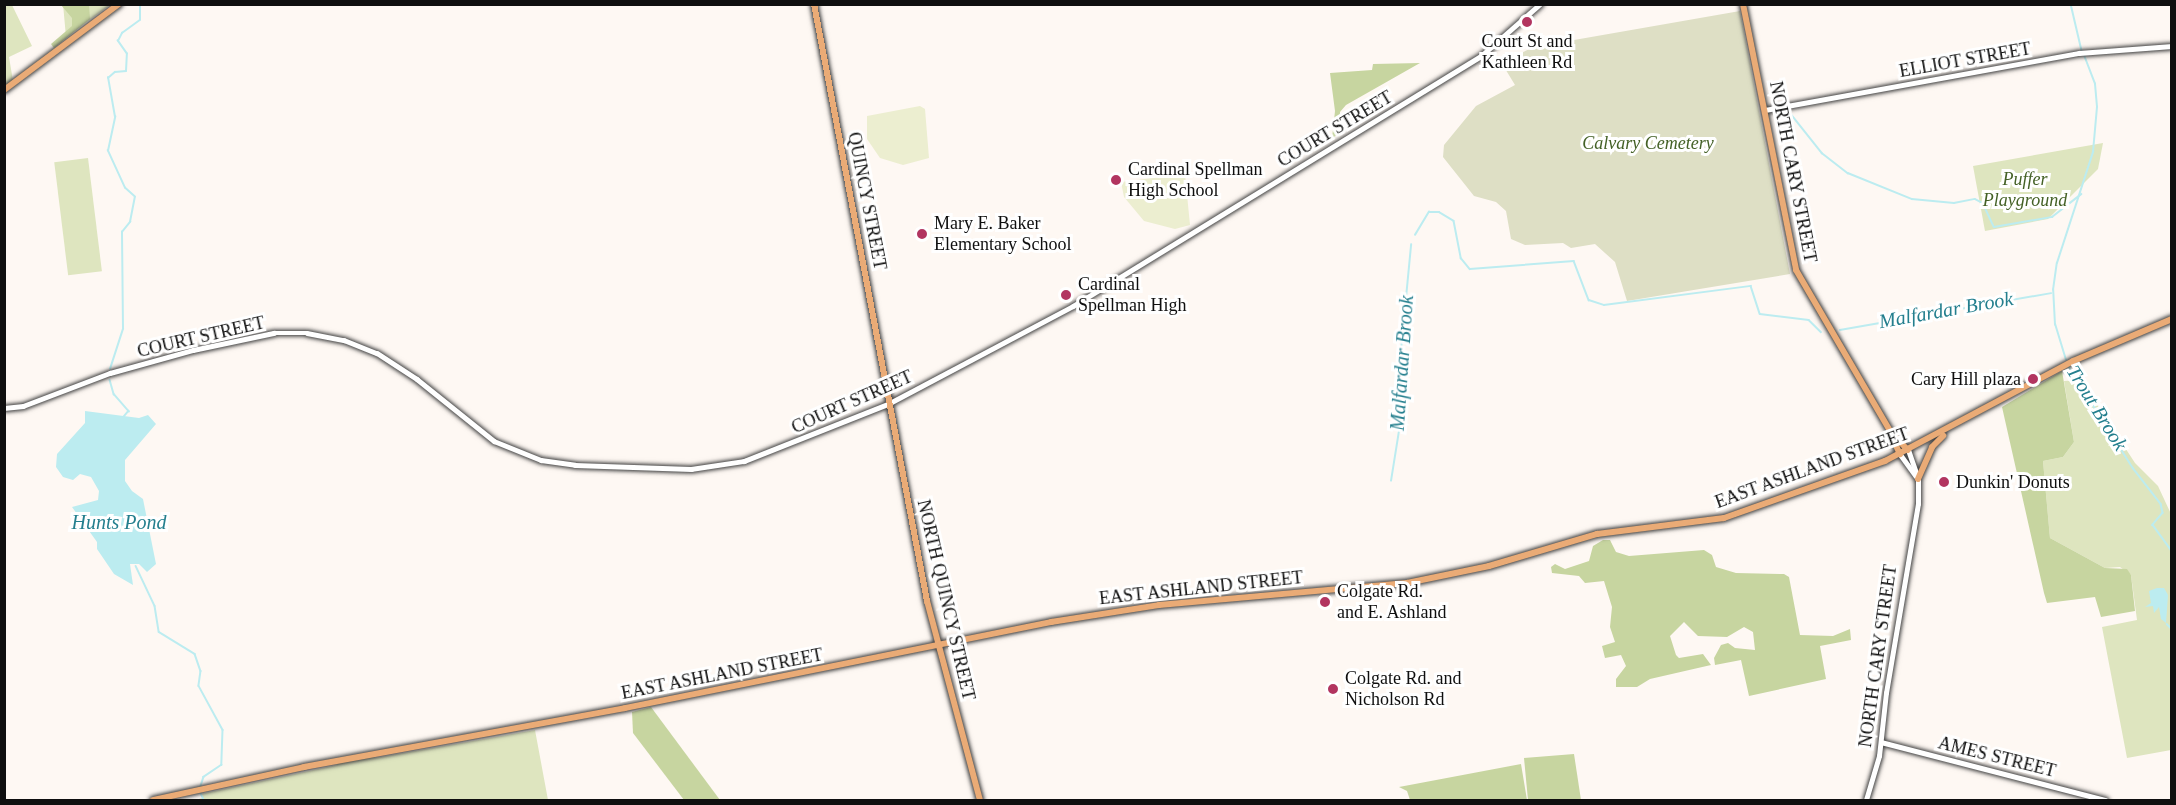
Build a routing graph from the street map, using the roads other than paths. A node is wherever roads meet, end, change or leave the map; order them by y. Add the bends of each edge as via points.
1 (119, 4) edge
2 (814, 4) edge
3 (1540, 4) edge
4 (1743, 4) edge
5 (2172, 46) edge
6 (4, 90) edge
7 (1765, 110) junction
8 (2172, 319) edge
9 (888, 404) junction
10 (4, 408) edge
11 (1950, 430) junction
12 (1890, 431) junction
13 (1908, 450) junction
14 (1900, 454) junction
15 (1918, 479) junction
16 (938, 645) junction
17 (1881, 742) junction
18 (153, 801) edge
19 (980, 801) edge
20 (1866, 801) edge
21 (2106, 801) edge

1 - 6 main road
2 - 9 main road, QUINCY STREET
3 - 9 street, COURT STREET via 1505,38 1462,68 1073,306
4 - 7 main road, NORTH CARY STREET
5 - 7 street, ELLIOT STREET via 2079,53
7 - 12 main road, NORTH CARY STREET via 1796,270
8 - 11 main road, EAST ASHLAND STREET via 2073,361
9 - 10 street, COURT STREET via 762,455 719,466 691,469 575,465 542,460 494,441 417,379 377,353 344,340 307,333 274,333 110,373 33,403
9 - 16 main road, NORTH QUINCY STREET
11 - 13 main road, EAST ASHLAND STREET
11 - 15 main road via 1932,447
12 - 13 main road, NORTH CARY STREET
12 - 14 main road, NORTH CARY STREET
13 - 14 main road, EAST ASHLAND STREET
13 - 15 street, NORTH CARY STREET
14 - 15 street, NORTH CARY STREET
14 - 16 main road, EAST ASHLAND STREET via 1724,518 1576,538 1511,561 1429,579 1160,605
15 - 17 street, NORTH CARY STREET via 1918,504
16 - 18 main road, EAST ASHLAND STREET
16 - 19 main road, NORTH QUINCY STREET
17 - 20 street, NORTH CARY STREET
17 - 21 street, AMES STREET

